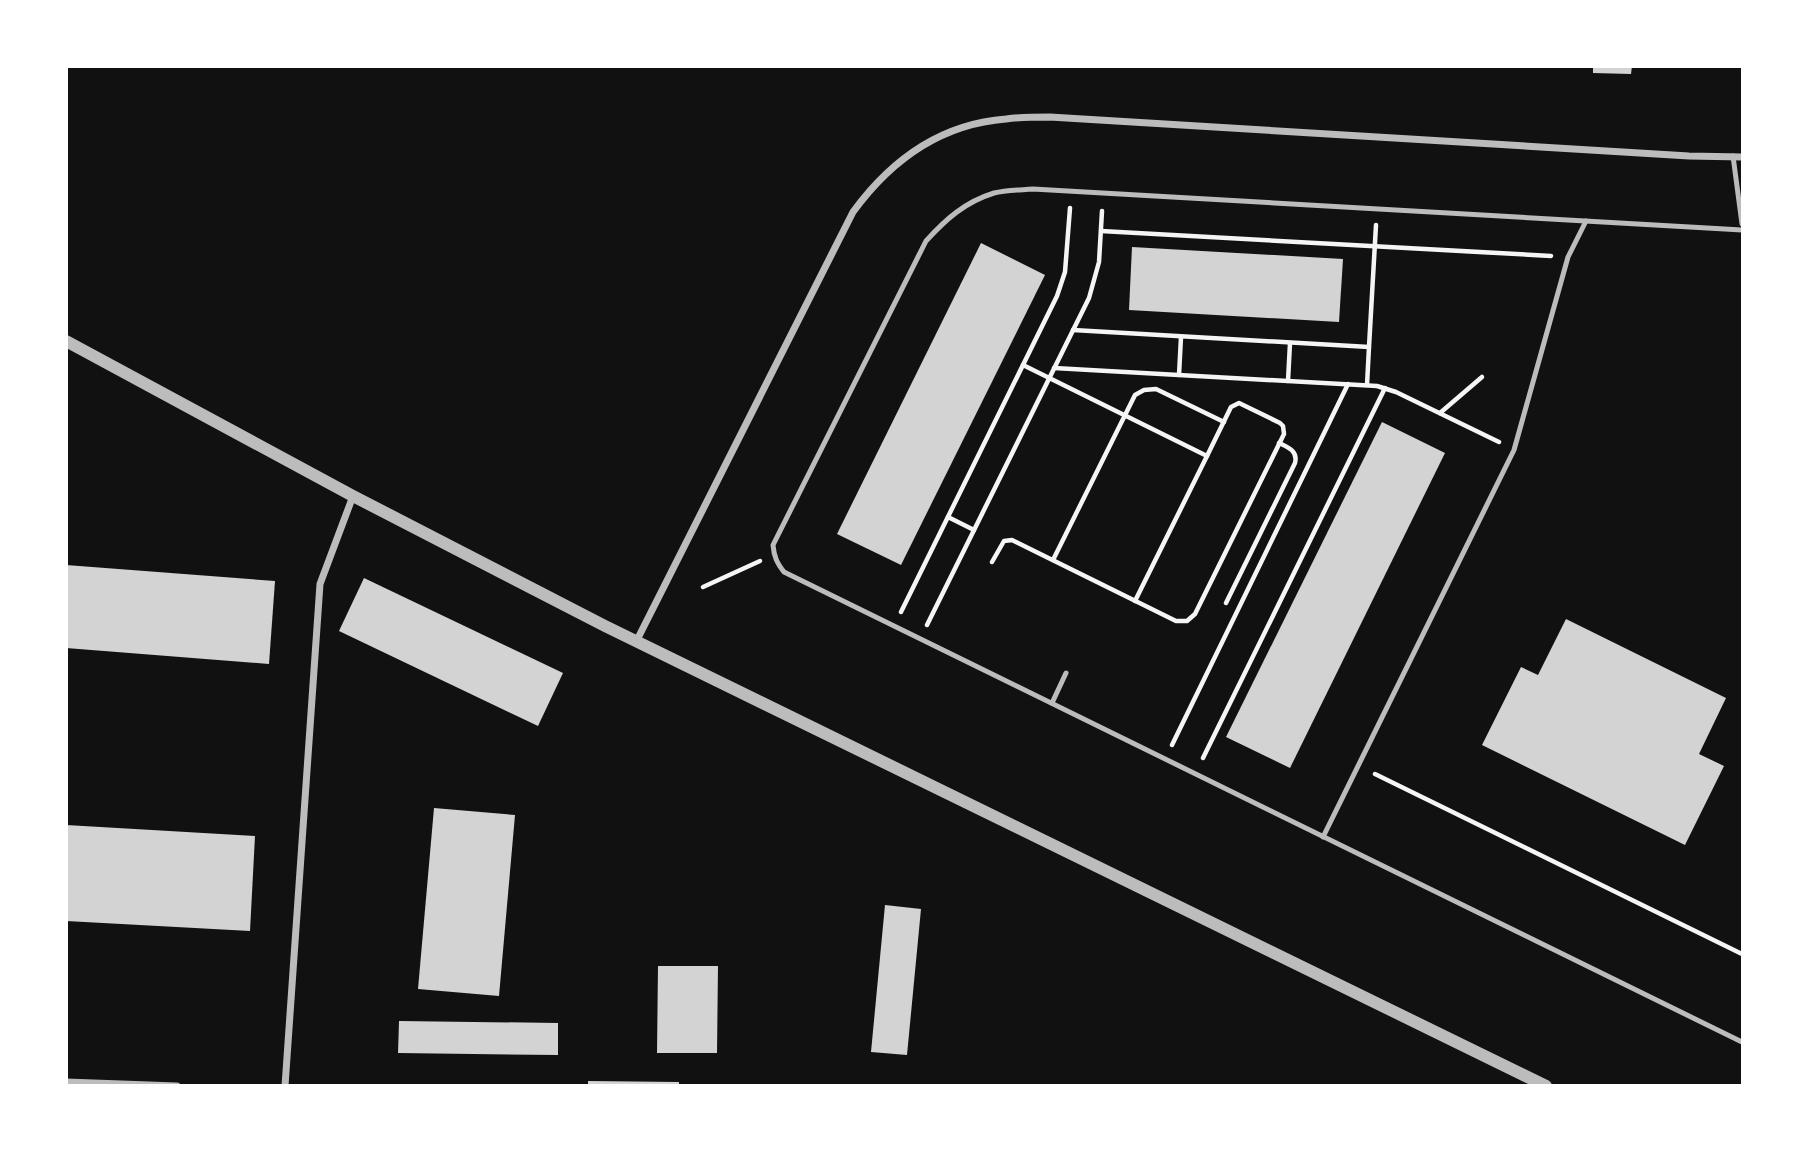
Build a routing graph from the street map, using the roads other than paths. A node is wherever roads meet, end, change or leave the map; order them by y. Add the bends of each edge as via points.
1 (1733, 156) junction
2 (1742, 157) edge
3 (1586, 221) junction
4 (1742, 224) edge
5 (1742, 230) edge
6 (66, 341) edge
7 (353, 496) junction
8 (636, 642) junction
9 (1066, 673) dead end
10 (1052, 703) junction
11 (1323, 836) junction
12 (1742, 1042) edge
13 (1518, 1079) edge
14 (66, 1082) edge
15 (177, 1086) edge
16 (285, 1086) edge
17 (1546, 1086) edge

1 - 2 street
1 - 4 lane
1 - 8 street via 1050,117 961,127 933,139 889,169 853,212
3 - 5 lane
3 - 10 lane via 1033,189 996,193 965,205 944,221 926,241 773,545 774,555 784,572
3 - 11 lane via 1568,257 1514,450
6 - 7 street
7 - 8 street
7 - 16 street via 320,584
8 - 13 street
9 - 10 lane
10 - 11 lane
11 - 12 lane
13 - 17 street
14 - 15 street

